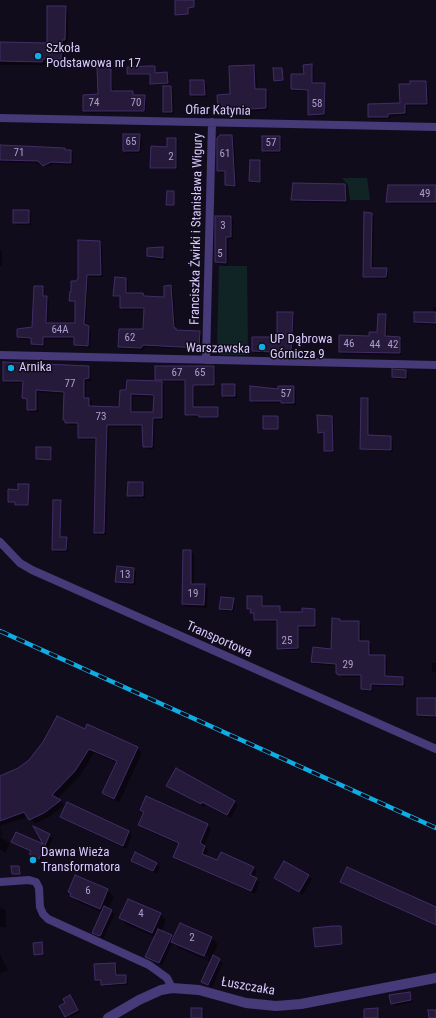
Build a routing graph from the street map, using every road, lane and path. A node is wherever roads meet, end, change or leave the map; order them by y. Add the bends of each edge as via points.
1 (0, 118) edge
2 (212, 122) junction
3 (436, 127) edge
4 (0, 355) edge
5 (206, 360) junction
6 (436, 365) edge
7 (0, 542) edge
8 (436, 749) edge
9 (0, 882) edge
10 (436, 978) edge
11 (172, 988) junction
12 (108, 1018) edge

1 - 2 street, Ofiar Katynia
2 - 3 street, Ofiar Katynia
2 - 5 street, Franciszka Żwirki i Stanisława Wigury
4 - 5 street, Warszawska
5 - 6 street, Warszawska
7 - 8 street, Transportowa via 20,563 32,570
9 - 11 street via 36,882 39,888 40,907 48,919 149,965 167,978
10 - 11 street, Łuszczaka via 301,1004 276,1006 246,1003 199,990
11 - 12 street, Łuszczaka via 139,1000

